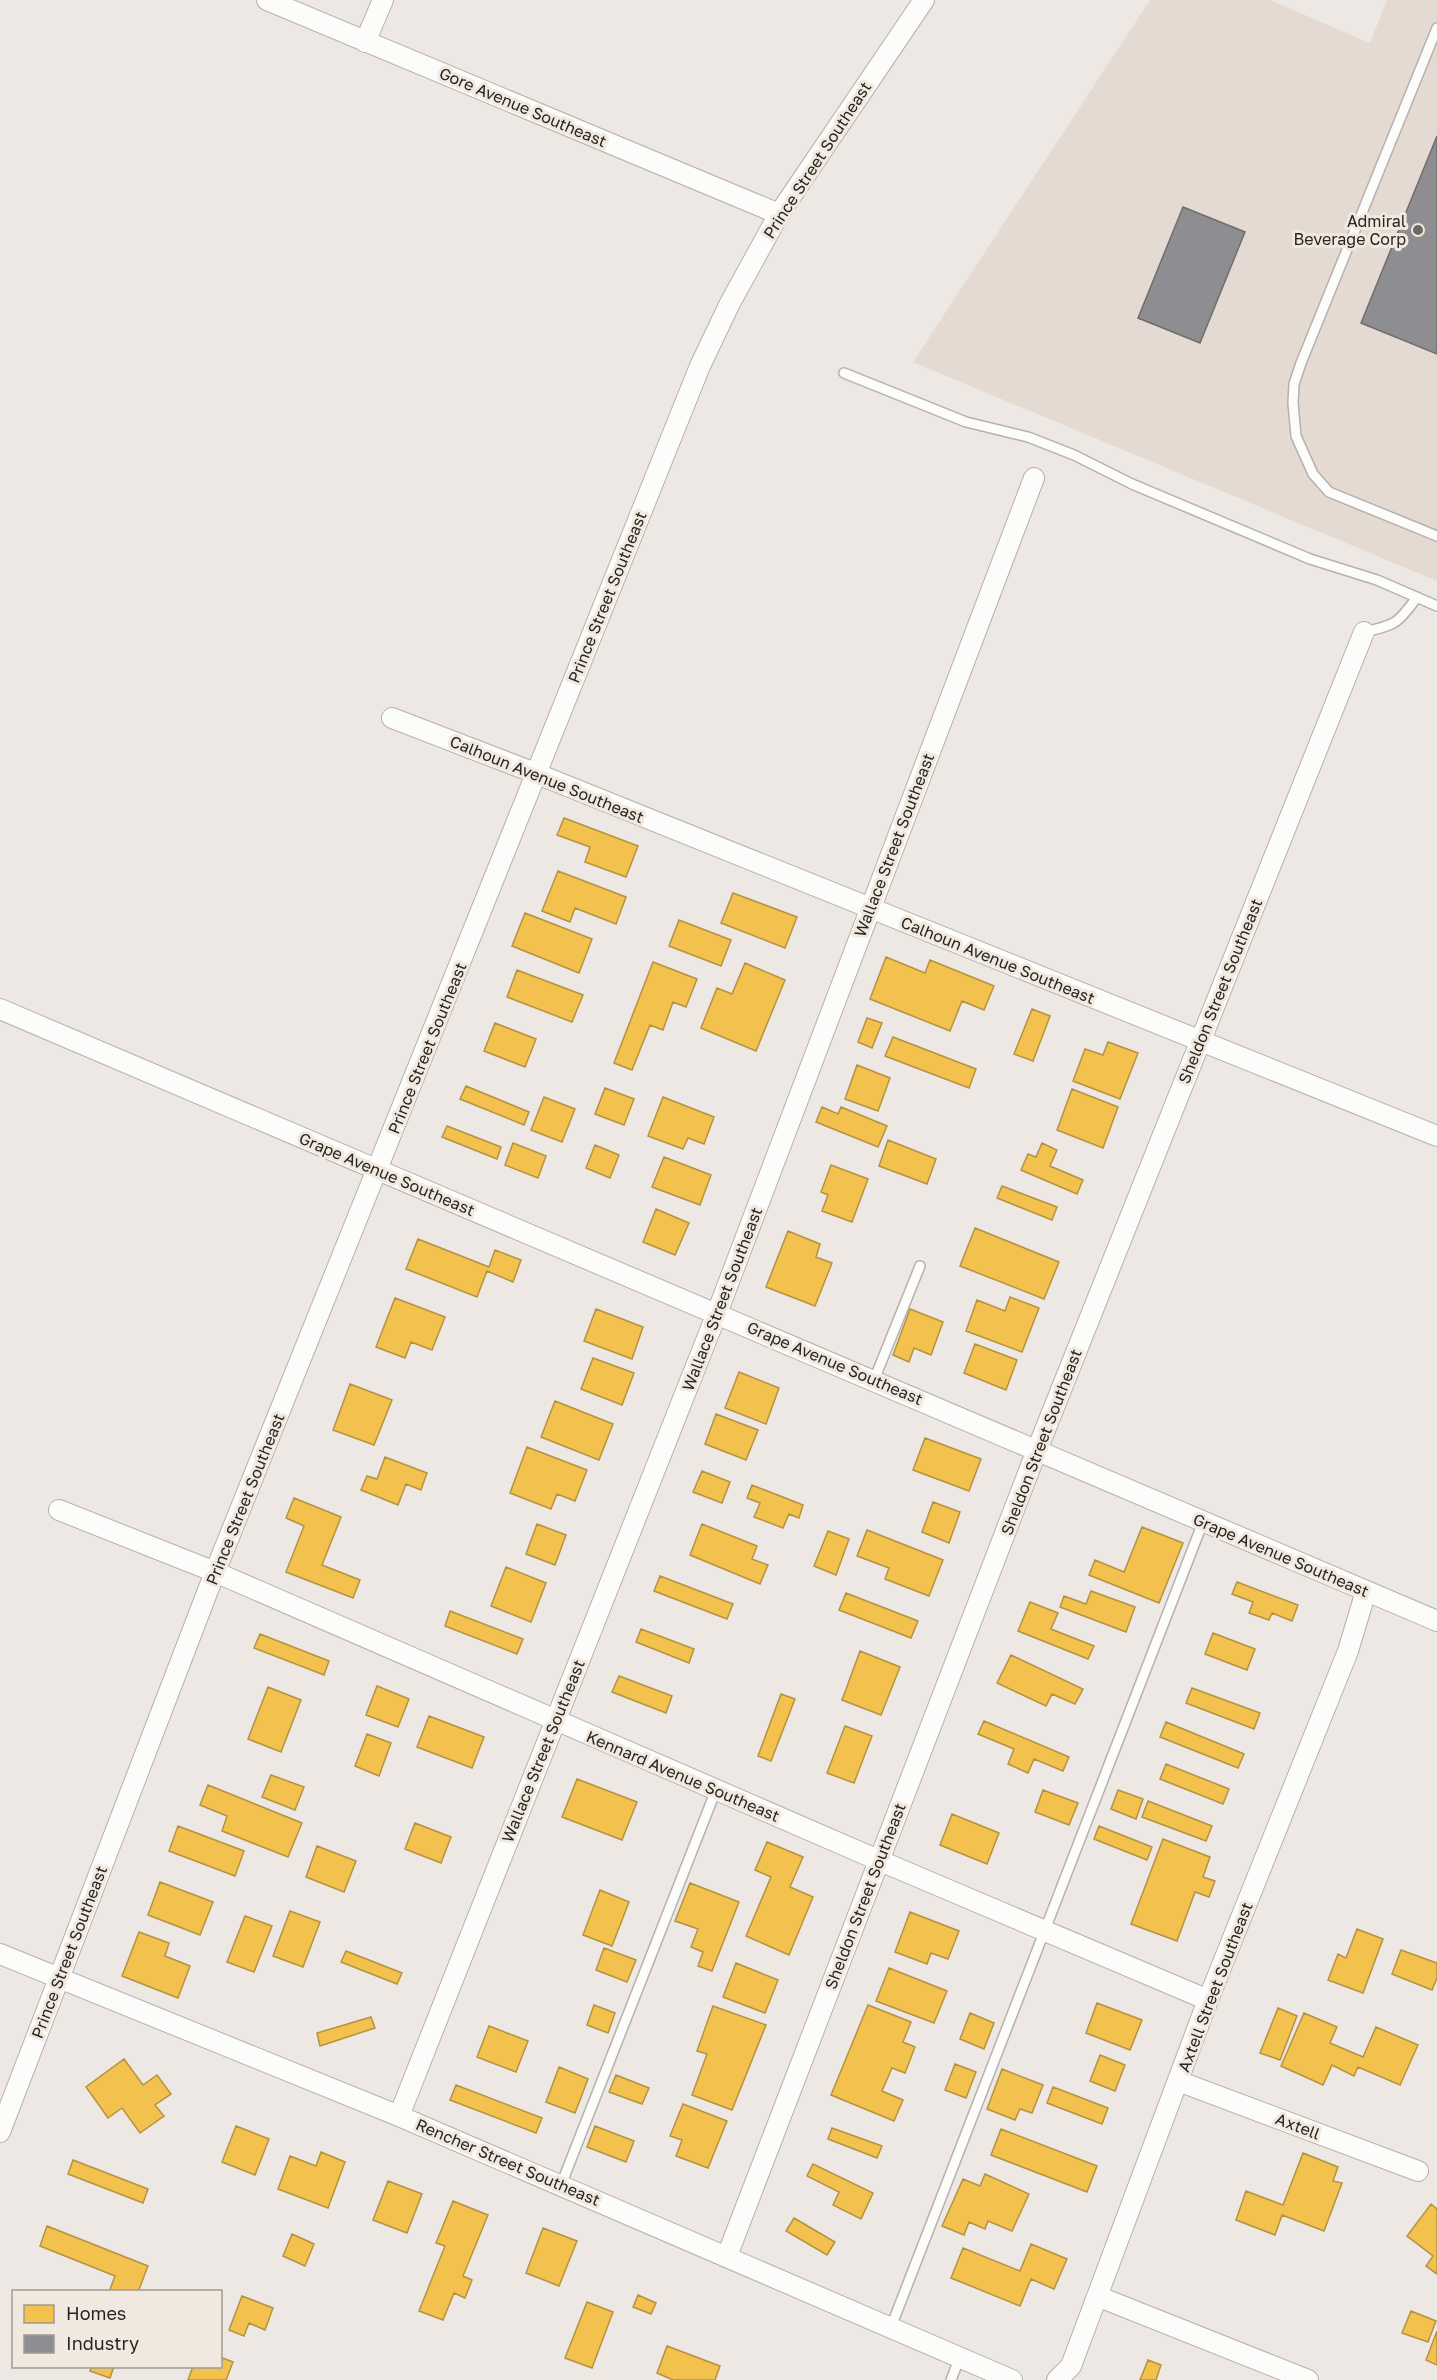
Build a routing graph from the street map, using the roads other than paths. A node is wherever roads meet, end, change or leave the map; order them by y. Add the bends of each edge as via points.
1 (267, 0) edge
2 (383, 0) edge
3 (924, 0) edge
4 (1437, 28) edge
5 (365, 42) junction
6 (779, 214) junction
7 (844, 373) dead end
8 (1034, 478) dead end
9 (1437, 536) edge
10 (1417, 597) junction
11 (1437, 606) edge
12 (1364, 632) joint
13 (392, 718) dead end
14 (535, 773) junction
15 (870, 909) junction
16 (0, 1009) edge
17 (1200, 1042) junction
18 (1437, 1136) edge
19 (378, 1171) junction
20 (920, 1266) dead end
21 (717, 1312) junction
22 (874, 1380) junction
23 (1037, 1450) junction
24 (58, 1510) dead end
25 (1203, 1522) junction
26 (215, 1572) junction
27 (1366, 1591) junction
28 (1437, 1621) edge
29 (555, 1720) junction
30 (716, 1790) junction
31 (878, 1860) junction
32 (1045, 1931) junction
33 (0, 1954) edge
34 (59, 1979) junction
35 (1208, 2000) junction
36 (1178, 2080) junction
37 (399, 2116) junction
38 (0, 2132) edge
39 (1418, 2171) dead end
40 (561, 2185) junction
41 (727, 2256) junction
42 (1097, 2296) junction
43 (891, 2327) junction
44 (960, 2357) junction
45 (951, 2380) edge
46 (1012, 2380) edge
47 (1058, 2380) edge
48 (1308, 2380) edge

1 - 5 street, Gore Avenue Southeast
2 - 5 street
3 - 6 street, Prince Street Southeast
4 - 9 lane via 1301,363 1293,403 1296,436 1313,474 1329,492
5 - 6 street, Gore Avenue Southeast
6 - 14 street, Prince Street Southeast via 700,366
7 - 10 lane via 966,422 1065,452 1310,559
8 - 15 street, Wallace Street Southeast
10 - 11 lane
10 - 12 lane via 1402,619
12 - 17 street, Sheldon Street Southeast
13 - 14 street, Calhoun Avenue Southeast
14 - 15 street, Calhoun Avenue Southeast
14 - 19 street, Prince Street Southeast
15 - 17 street, Calhoun Avenue Southeast
15 - 21 street, Wallace Street Southeast
16 - 19 street, Grape Avenue Southeast
17 - 18 street, Calhoun Avenue Southeast
17 - 23 street, Sheldon Street Southeast
19 - 21 street, Grape Avenue Southeast
19 - 26 street, Prince Street Southeast
20 - 22 lane
21 - 22 street, Grape Avenue Southeast
21 - 29 street, Wallace Street Southeast
22 - 23 street, Grape Avenue Southeast
23 - 25 street, Grape Avenue Southeast
23 - 31 street, Sheldon Street Southeast
24 - 26 street, Kennard Avenue Southeast
25 - 27 street, Grape Avenue Southeast
25 - 32 lane
26 - 29 street, Kennard Avenue Southeast
26 - 34 street, Prince Street Southeast
27 - 28 street, Grape Avenue Southeast
27 - 35 street, Axtell Street Southeast via 1348,1651
29 - 30 street, Kennard Avenue Southeast
29 - 37 street, Wallace Street Southeast
30 - 31 street, Kennard Avenue Southeast
30 - 40 lane
31 - 32 street, Kennard Avenue Southeast
31 - 41 street, Sheldon Street Southeast
32 - 35 street, Kennard Avenue Southeast
32 - 43 lane
33 - 34 street, Rencher Street Southeast
34 - 37 street, Rencher Street Southeast
34 - 38 street, Prince Street Southeast
35 - 36 street, Axtell Street Southeast
36 - 39 street, Axtell
36 - 42 street, Axtell Street Southeast
37 - 40 street, Rencher Street Southeast
40 - 41 street, Rencher Street Southeast
41 - 43 street, Rencher Street Southeast
42 - 47 street, Axtell Street Southeast via 1071,2366
42 - 48 street
43 - 44 street, Rencher Street Southeast
44 - 45 lane
44 - 46 street, Rencher Street Southeast

